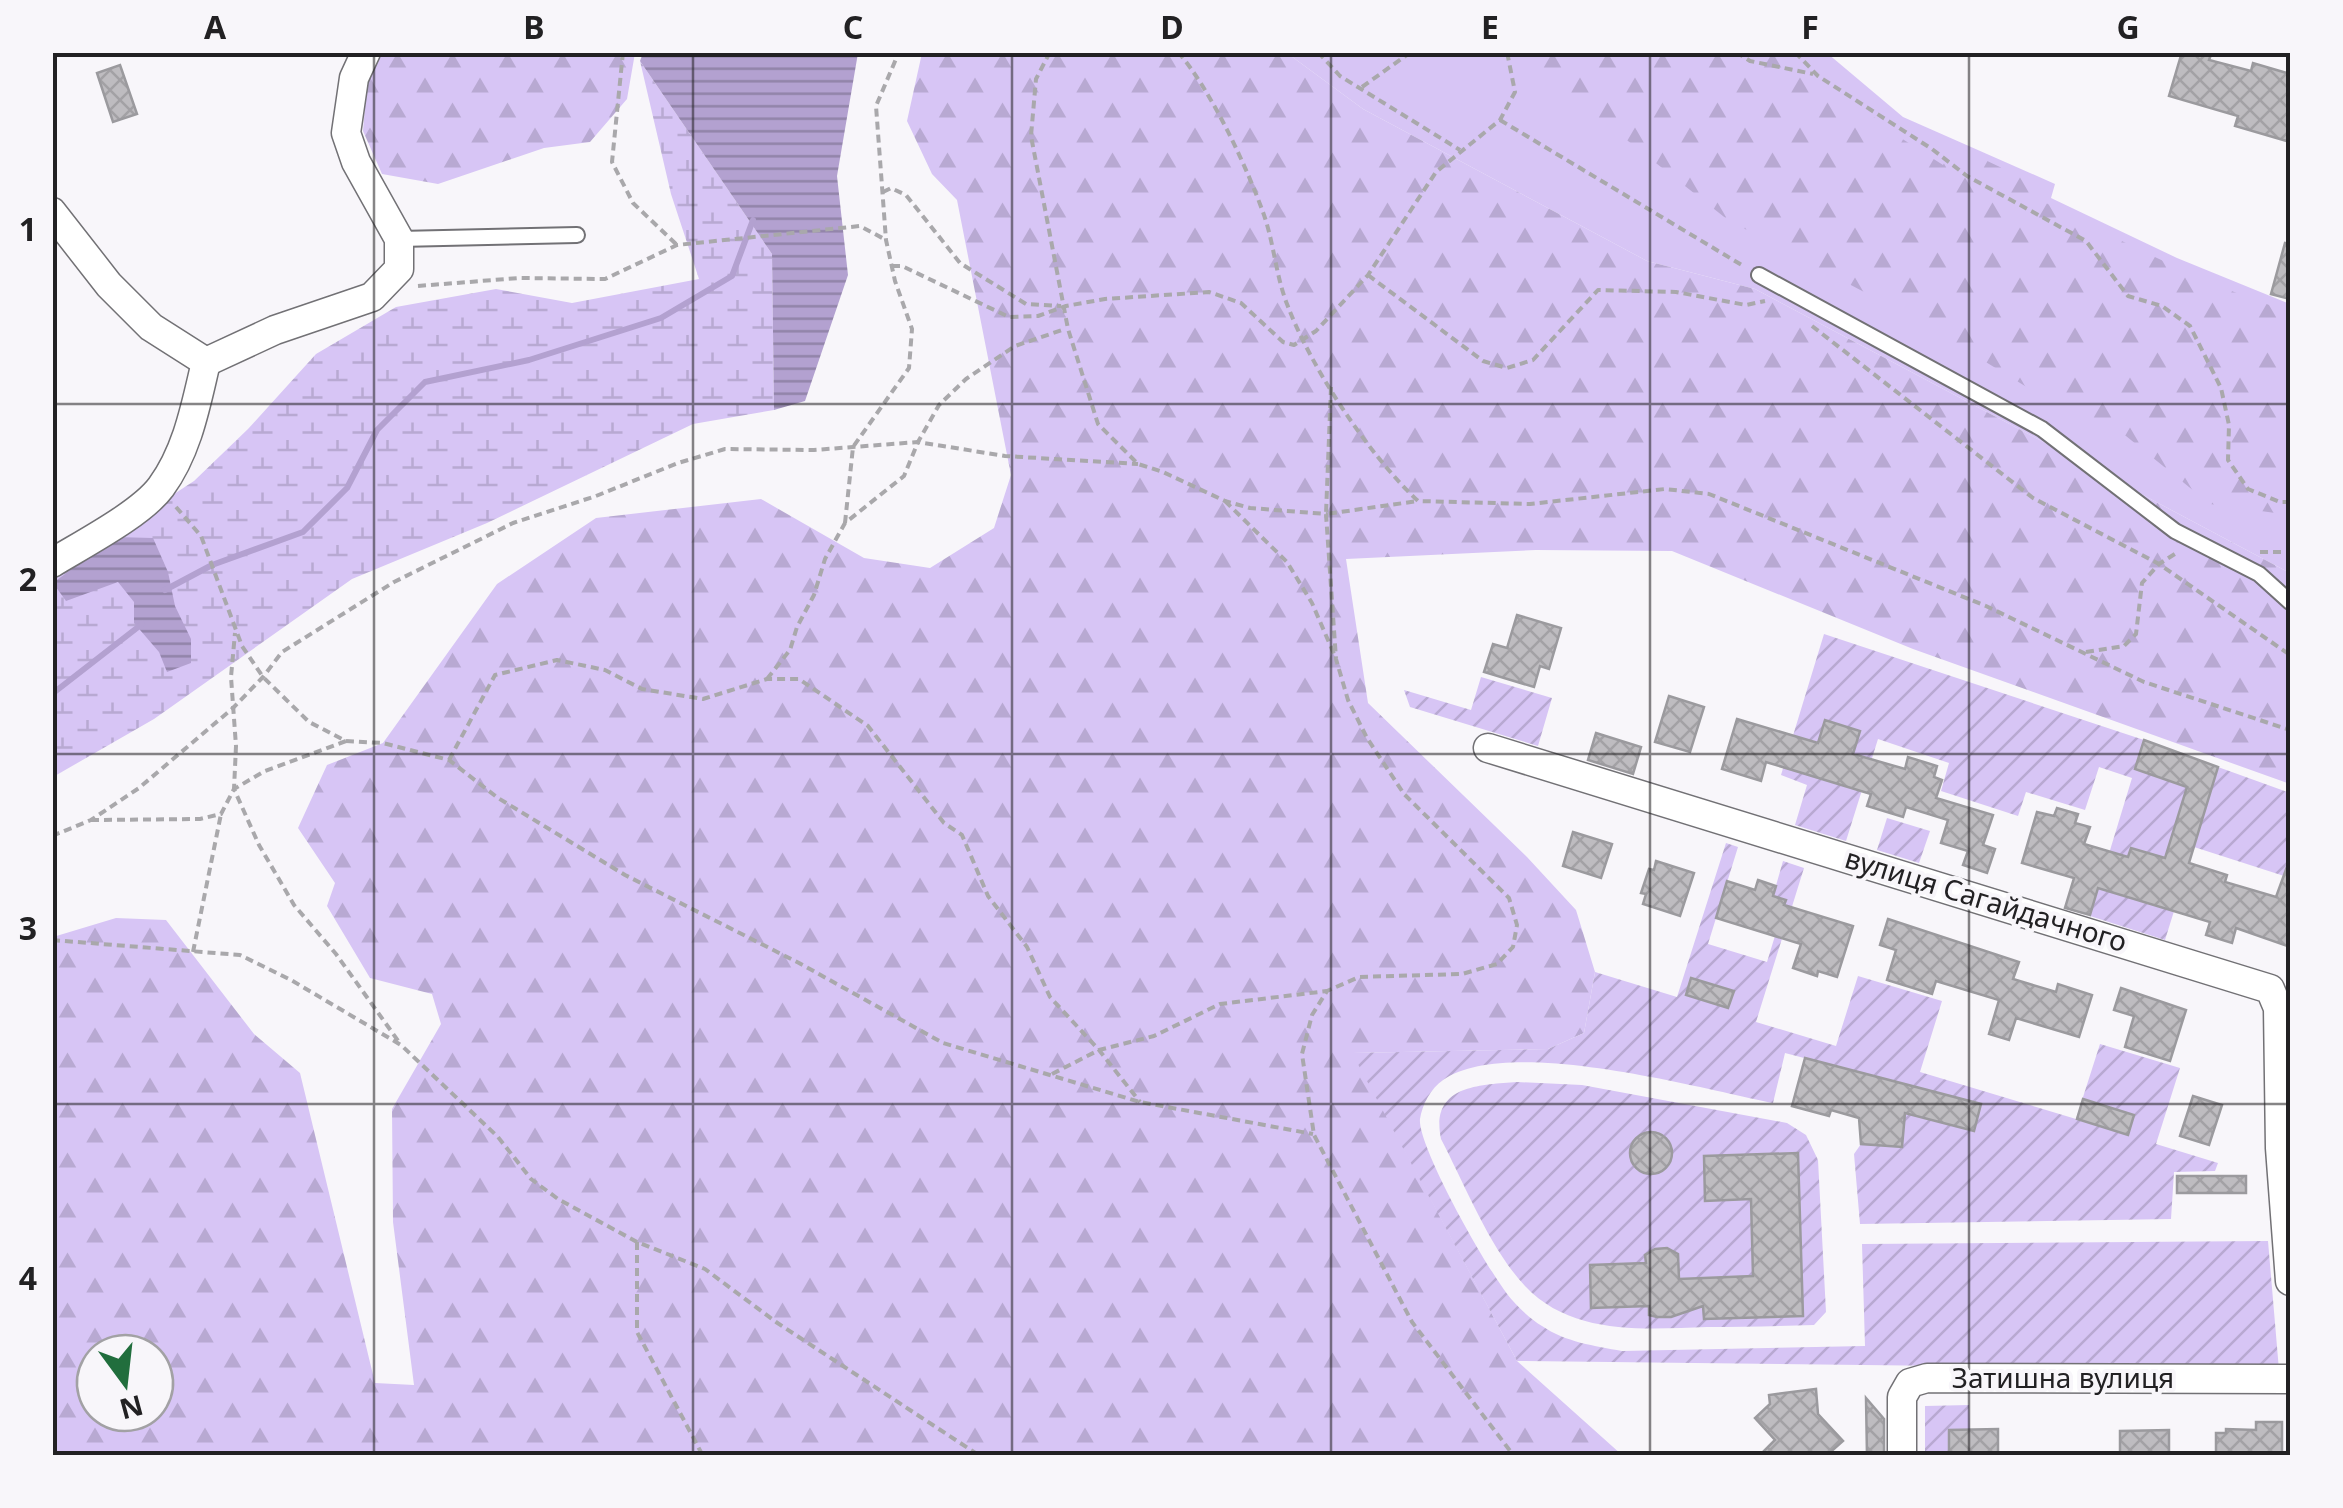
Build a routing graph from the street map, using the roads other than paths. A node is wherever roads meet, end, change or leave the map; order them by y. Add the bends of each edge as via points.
1 (366, 52) edge
2 (52, 212) edge
3 (577, 235) dead end
4 (399, 239) junction
5 (1760, 276) road end
6 (206, 362) junction
7 (52, 563) edge
8 (2290, 602) edge
9 (1488, 748) dead end
10 (2288, 1204) edge
11 (2290, 1281) edge
12 (2290, 1379) edge
13 (1902, 1456) edge

1 - 4 street via 354,78 346,133
2 - 6 street via 151,327
3 - 4 lane
4 - 6 street via 399,269 372,297
5 - 8 lane via 2042,429 2175,531 2260,574
6 - 7 street via 191,428 160,488
9 - 10 street, вулиця Сагайдачного via 2270,989 2278,1008 2280,1148
10 - 11 street
12 - 13 street, Затишна вулиця via 1928,1378 1910,1384 1902,1396

